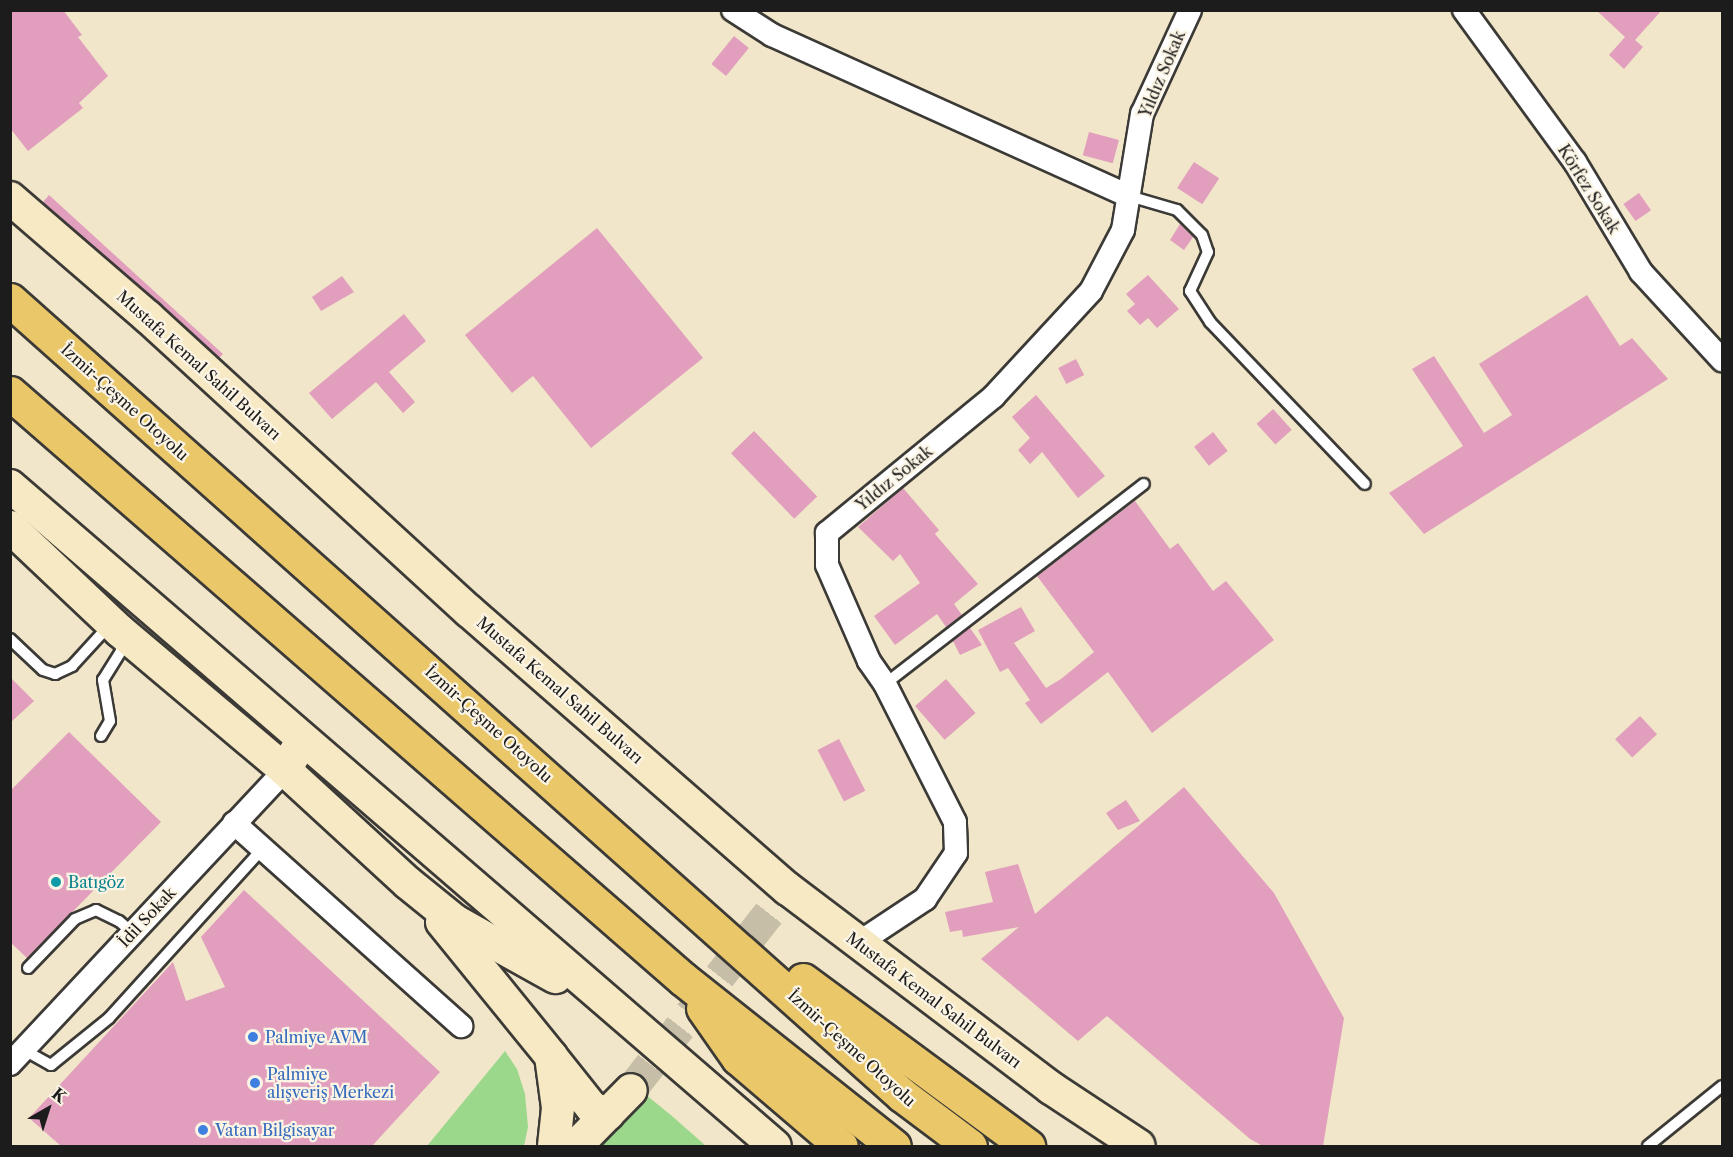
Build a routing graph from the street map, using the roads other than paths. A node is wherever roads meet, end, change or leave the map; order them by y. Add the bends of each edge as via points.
1 (733, 10) edge
2 (1190, 10) edge
3 (1464, 10) edge
4 (1129, 196) junction
5 (10, 198) edge
6 (10, 300) edge
7 (1722, 360) edge
8 (10, 393) edge
9 (1144, 484) dead end
10 (1365, 484) dead end
11 (10, 486) edge
12 (10, 527) edge
13 (120, 631) junction
14 (10, 639) edge
15 (885, 684) junction
16 (101, 736) dead end
17 (304, 737) junction
18 (285, 770) junction
19 (234, 823) junction
20 (262, 848) junction
21 (408, 883) junction
22 (669, 884) junction
23 (133, 933) junction
24 (857, 944) junction
25 (28, 968) dead end
26 (684, 979) junction
27 (461, 1026) dead end
28 (642, 1032) junction
29 (551, 1056) junction
30 (17, 1057) edge
31 (1722, 1086) edge
32 (630, 1090) tunnel mouth
33 (608, 1114) junction
34 (767, 1143) edge
35 (554, 1146) edge
36 (576, 1146) edge
37 (841, 1146) edge
38 (894, 1146) edge
39 (970, 1146) edge
40 (1028, 1146) edge
41 (1139, 1146) edge
42 (1648, 1146) edge

1 - 4 street via 772,35
2 - 4 street, Yıldız Sokak via 1142,114
3 - 7 street, Körfez Sokak via 1575,162 1641,272
4 - 10 lane via 1177,210 1202,236 1208,252 1190,291 1210,322
4 - 15 street, Yıldız Sokak via 1123,230 1091,291 993,397 827,532 827,565 869,661
5 - 24 street, Mustafa Kemal Sahil Bulvarı via 148,317 470,611 788,890
6 - 22 highway, İzmir-Çeşme Otoyolu
8 - 26 highway
9 - 15 lane
11 - 17 street
12 - 13 street
13 - 14 lane via 103,632 72,666 55,674 43,670
13 - 16 lane via 121,651 103,680 110,721
13 - 18 street
15 - 24 street, Yıldız Sokak via 955,822 956,853 925,899
17 - 18 street
17 - 28 street
18 - 19 street, İdil Sokak
18 - 21 street
19 - 20 street
19 - 23 street, İdil Sokak
20 - 27 street
20 - 30 lane via 109,1018 51,1065
21 - 28 street via 455,921 517,953
21 - 29 street
22 - 39 highway, İzmir-Çeşme Otoyolu via 902,1095
22 - 40 highway
23 - 25 lane via 96,910 75,919
23 - 30 street, İdil Sokak
24 - 41 street, Mustafa Kemal Sahil Bulvarı via 1051,1088
26 - 37 highway via 738,1058
26 - 38 highway
28 - 34 street
29 - 33 street via 592,1108
29 - 35 street via 558,1108
31 - 42 lane
32 - 33 street
33 - 36 street

